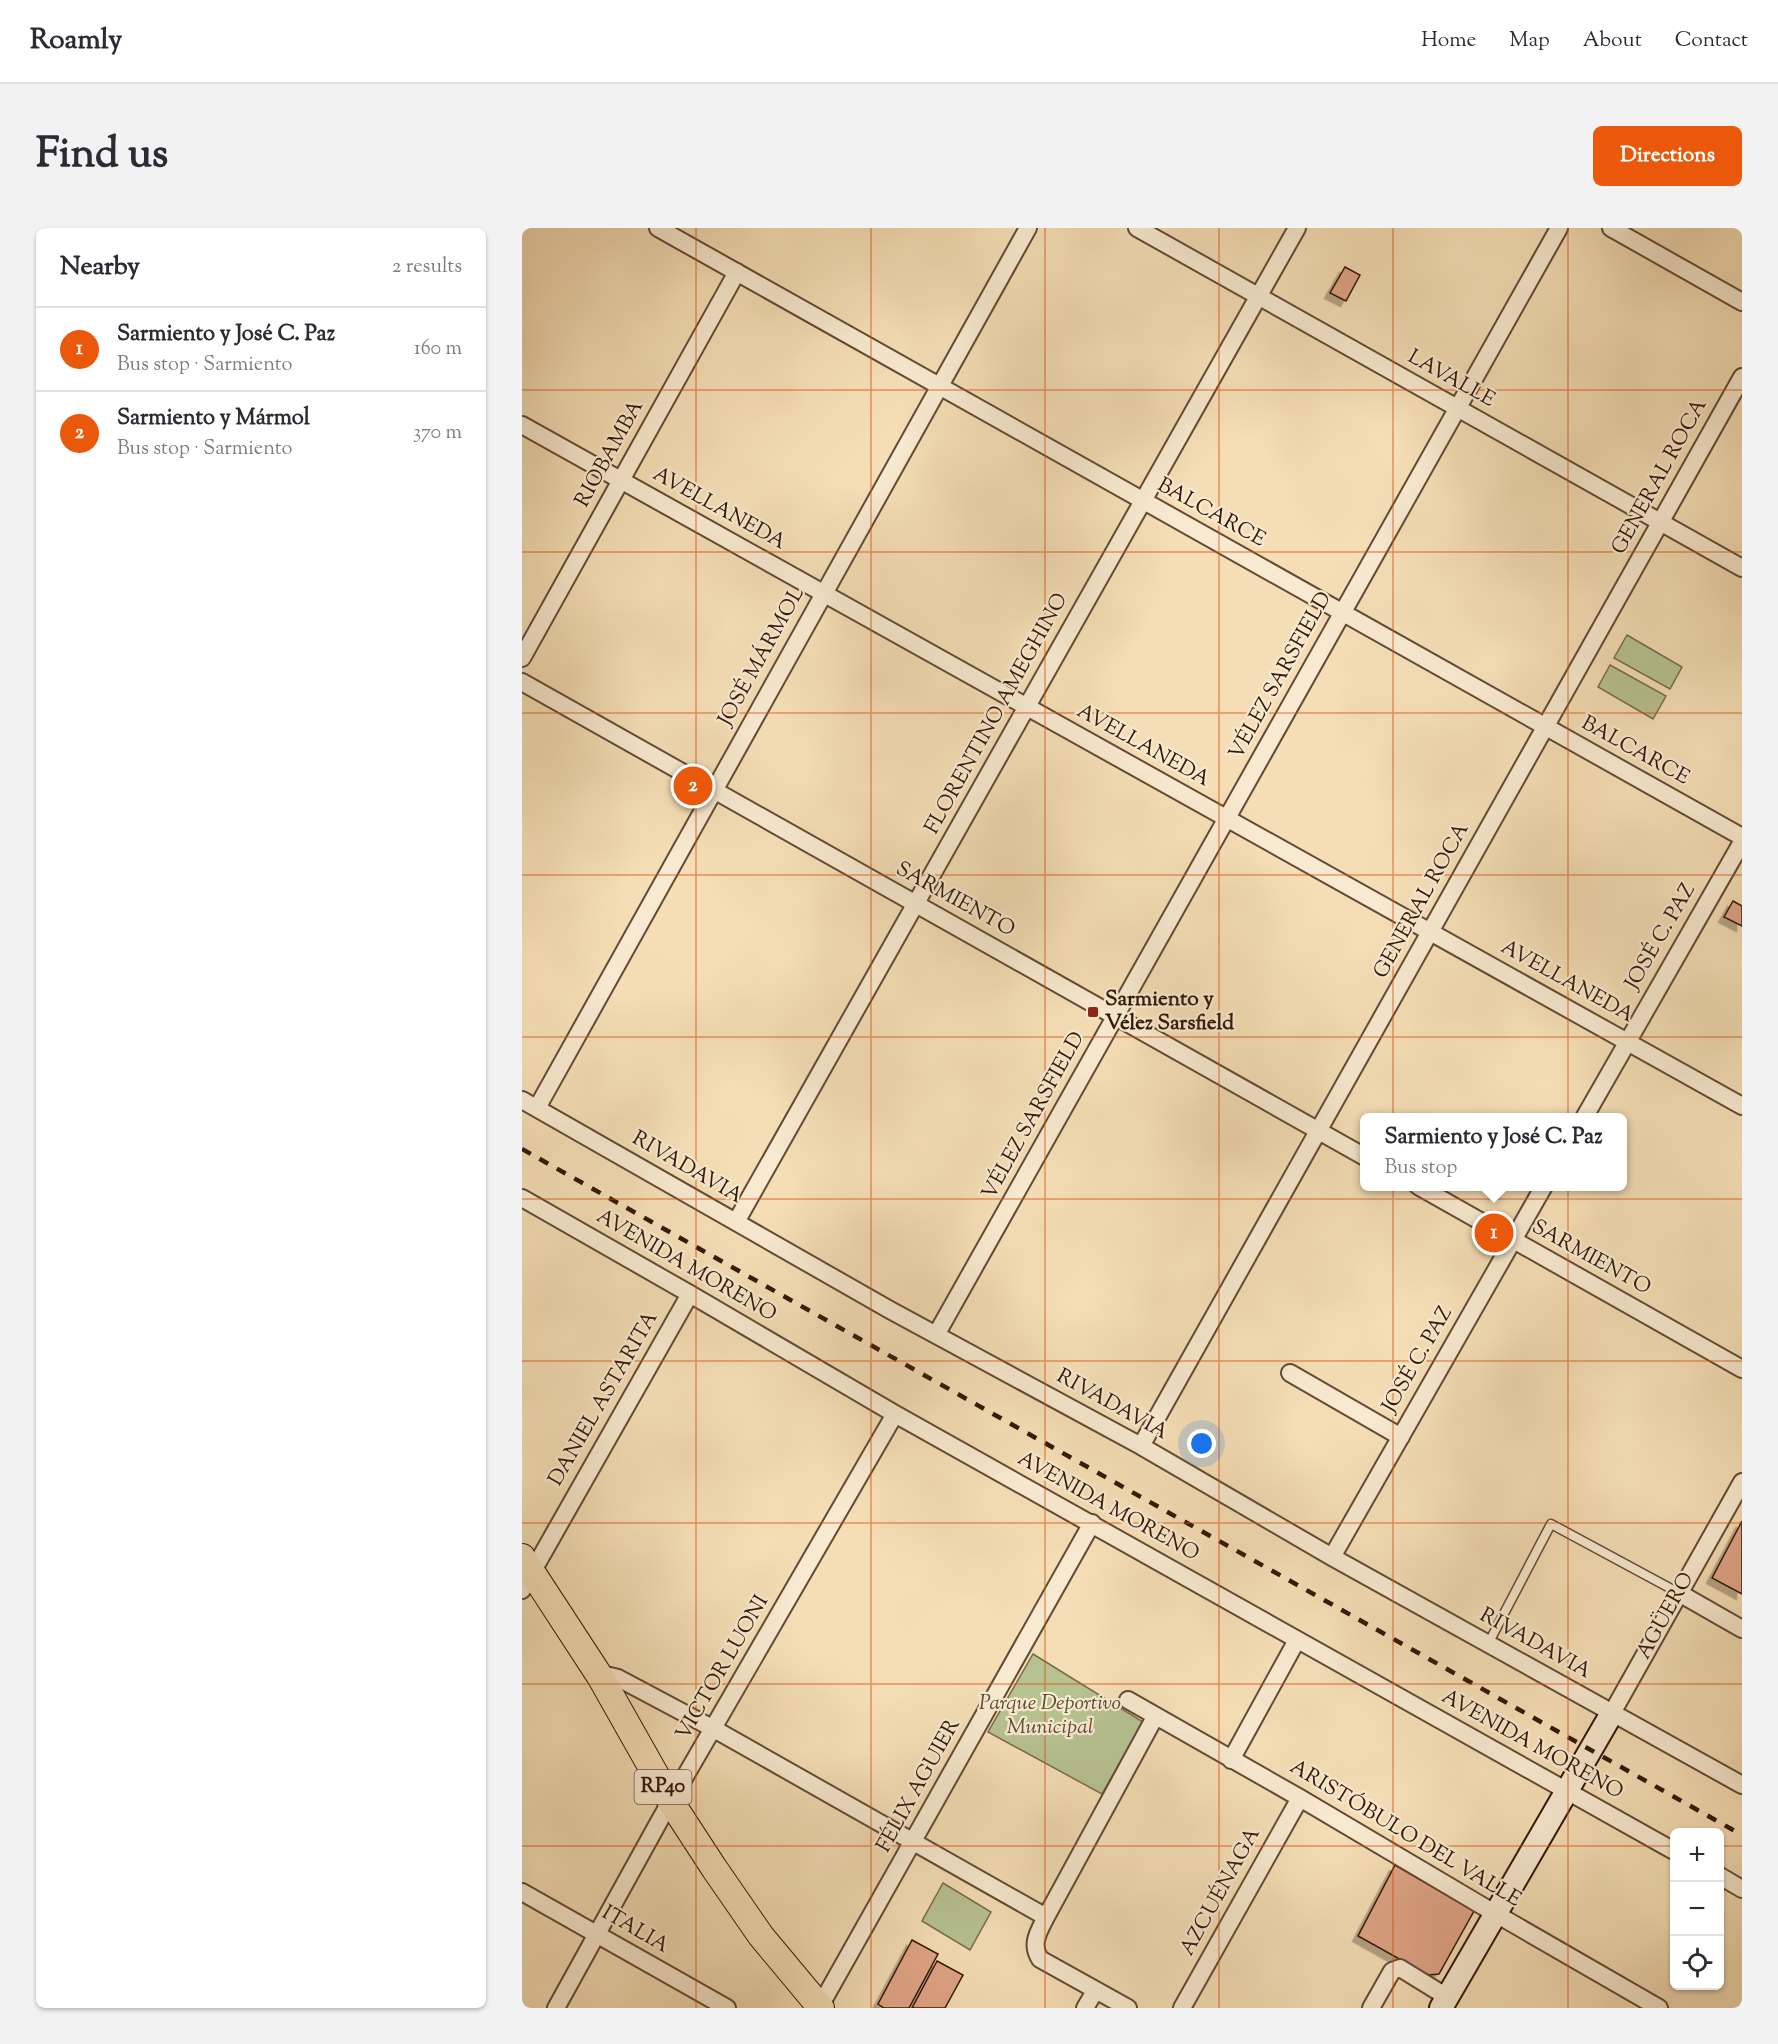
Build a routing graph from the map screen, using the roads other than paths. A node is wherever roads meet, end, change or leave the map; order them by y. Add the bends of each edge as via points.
1 (658, 228) edge
2 (1028, 228) edge
3 (1137, 228) edge
4 (1297, 228) edge
5 (1559, 228) edge
6 (1611, 228) edge
7 (737, 272) junction
8 (1258, 296) junction
9 (1742, 302) edge
10 (1742, 378) edge
11 (940, 386) junction
12 (1458, 408) junction
13 (522, 425) edge
14 (621, 480) junction
15 (1143, 501) junction
16 (1661, 522) junction
17 (1742, 568) edge
18 (824, 593) junction
19 (1343, 613) junction
20 (522, 658) edge
21 (522, 682) edge
22 (1027, 706) junction
23 (1546, 727) junction
24 (714, 790) junction
25 (1227, 818) junction
26 (1742, 837) edge
27 (1742, 842) edge
28 (916, 904) junction
29 (1431, 932) junction
30 (1116, 1016) junction
31 (1627, 1042) junction
32 (529, 1104) edge
33 (1742, 1106) edge
34 (1587, 1113) edge
35 (1319, 1131) junction
36 (1360, 1154) edge
37 (1427, 1191) edge
38 (1541, 1191) edge
39 (522, 1198) edge
40 (736, 1222) junction
41 (1513, 1240) junction
42 (690, 1294) junction
43 (936, 1335) junction
44 (1742, 1369) edge
45 (1290, 1373) dead end
46 (895, 1414) junction
47 (1401, 1437) junction
48 (1142, 1446) junction
49 (1742, 1482) edge
50 (1092, 1523) junction
51 (1332, 1557) junction
52 (524, 1578) edge
53 (1679, 1593) junction
54 (1742, 1629) edge
55 (1297, 1640) junction
56 (1488, 1644) junction
57 (601, 1678) junction
58 (1128, 1701) dead end
59 (1612, 1713) junction
60 (1155, 1717) junction
61 (714, 1730) junction
62 (1231, 1760) junction
63 (1742, 1785) edge
64 (1566, 1790) junction
65 (1300, 1798) junction
66 (666, 1810) junction
67 (913, 1843) junction
68 (1670, 1849) edge
69 (1724, 1879) edge
70 (1742, 1889) edge
71 (522, 1892) edge
72 (1496, 1914) junction
73 (1046, 1917) junction
74 (597, 1934) junction
75 (1095, 1991) junction
76 (1444, 2003) edge
77 (556, 2008) edge
78 (727, 2008) edge
79 (815, 2008) edge
80 (1085, 2008) edge
81 (1128, 2008) edge
82 (1182, 2008) edge
83 (1371, 2008) edge
84 (1659, 2008) edge

1 - 7 street, BALCARCE
2 - 11 street, JOSÉ MÁRMOL
3 - 8 street, LAVALLE
4 - 8 street, FLORENTINO AMEGHINO
5 - 12 street, VÉLEZ SARSFIELD
6 - 9 street
7 - 11 street, BALCARCE
7 - 14 street, RIOBAMBA
8 - 12 street, LAVALLE
8 - 15 street, FLORENTINO AMEGHINO
10 - 16 street, GENERAL ROCA
11 - 15 street, BALCARCE
11 - 18 street, JOSÉ MÁRMOL
12 - 16 street, LAVALLE
12 - 19 street, VÉLEZ SARSFIELD
13 - 14 street, AVELLANEDA
14 - 18 street, AVELLANEDA
14 - 20 street, RIOBAMBA
15 - 19 street, BALCARCE
15 - 22 street, FLORENTINO AMEGHINO
16 - 17 street, LAVALLE
16 - 23 street, GENERAL ROCA
18 - 22 street, AVELLANEDA
18 - 24 street, JOSÉ MÁRMOL
19 - 23 street, BALCARCE
19 - 25 street, VÉLEZ SARSFIELD
21 - 24 street, SARMIENTO
22 - 25 street, AVELLANEDA
22 - 28 street, FLORENTINO AMEGHINO
23 - 26 street, BALCARCE
23 - 29 street, GENERAL ROCA
24 - 28 street, SARMIENTO
24 - 32 street, JOSÉ MÁRMOL
25 - 29 street, AVELLANEDA
25 - 30 street, VÉLEZ SARSFIELD
27 - 31 street, JOSÉ C. PAZ
28 - 30 street, SARMIENTO
28 - 40 street, FLORENTINO AMEGHINO
29 - 31 street, AVELLANEDA
29 - 35 street, GENERAL ROCA
30 - 35 street, SARMIENTO
30 - 43 street, VÉLEZ SARSFIELD
31 - 33 street, AVELLANEDA
31 - 34 street, JOSÉ C. PAZ
32 - 40 street, RIVADAVIA
35 - 36 street, SARMIENTO
35 - 48 street, GENERAL ROCA
37 - 41 street, SARMIENTO
38 - 41 street, JOSÉ C. PAZ
39 - 42 street, AVENIDA MORENO
40 - 43 street, RIVADAVIA
41 - 44 street, SARMIENTO
41 - 47 street, JOSÉ C. PAZ
42 - 46 street, AVENIDA MORENO
42 - 52 street, DANIEL ASTARITA
43 - 48 street, RIVADAVIA
45 - 47 street
46 - 50 street, AVENIDA MORENO
46 - 61 street, VICTOR LUONI
47 - 51 street, JOSÉ C. PAZ
48 - 51 street, RIVADAVIA
49 - 53 street, AGÜERO
50 - 55 street, AVENIDA MORENO
50 - 67 street, FÉLIX AGUIER
51 - 56 street, RIVADAVIA
52 - 57 main road, RP40
52 - 66 main road, RP40 via 583,1682
53 - 54 street
53 - 56 lane via 1551,1524
53 - 59 street, AGÜERO
55 - 62 street
55 - 64 street, AVENIDA MORENO
56 - 59 street, RIVADAVIA
57 - 61 street via 618,1678
57 - 66 main road, RP40
58 - 60 street, ARISTÓBULO DEL VALLE
59 - 63 street, RIVADAVIA
59 - 64 street, AGÜERO
60 - 62 street, ARISTÓBULO DEL VALLE
60 - 73 street
61 - 66 street, VICTOR LUONI
61 - 67 street
62 - 65 street, ARISTÓBULO DEL VALLE
64 - 68 street, AVENIDA MORENO
64 - 72 street, AGÜERO
65 - 72 street, ARISTÓBULO DEL VALLE
65 - 82 street, AZCUÉNAGA
66 - 74 street, VICTOR LUONI
66 - 79 main road, RP40 via 703,1883 747,1946
67 - 73 street
67 - 79 street, FÉLIX AGUIER
69 - 70 street
71 - 74 street, ITALIA
72 - 76 street, AGÜERO
72 - 84 street, ARISTÓBULO DEL VALLE
73 - 75 street via 1036,1935 1035,1950 1040,1959
74 - 77 street, VICTOR LUONI
74 - 78 street, ITALIA
75 - 80 street
75 - 81 street
76 - 83 street via 1400,1968 1392,1971

